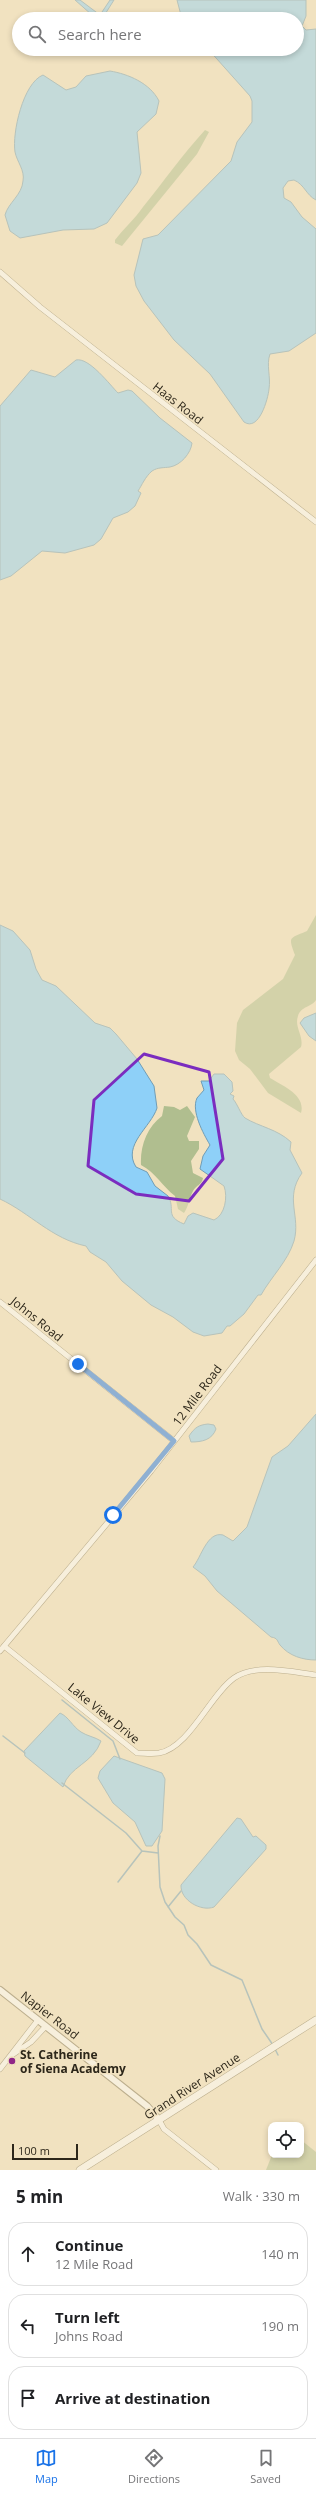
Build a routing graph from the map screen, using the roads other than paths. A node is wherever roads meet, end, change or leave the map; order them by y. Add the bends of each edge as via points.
1 (0, 272) edge
2 (316, 522) edge
3 (316, 1260) edge
4 (0, 1302) edge
5 (174, 1441) junction
6 (4, 1646) junction
7 (0, 1651) edge
8 (316, 1675) edge
9 (0, 1990) edge
10 (38, 2020) junction
11 (316, 2020) edge
12 (46, 2026) junction
13 (10, 2057) junction
14 (0, 2068) edge
15 (159, 2120) junction
16 (80, 2170) edge
17 (216, 2170) edge

1 - 2 street, Haas Road via 29,298
3 - 5 street, 12 Mile Road
4 - 5 street, Johns Road
5 - 6 street, 12 Mile Road
6 - 7 street, 12 Mile Road
6 - 8 street, Lake View Drive via 137,1753 160,1753 183,1739 214,1698 234,1678 250,1672 278,1670
9 - 10 street, Napier Road
10 - 12 street, Napier Road
10 - 13 street
11 - 15 main road, Grand River Avenue
12 - 13 street via 31,2042
12 - 15 street, Napier Road via 147,2106
13 - 14 street
15 - 16 main road, Grand River Avenue
15 - 17 street via 164,2129

